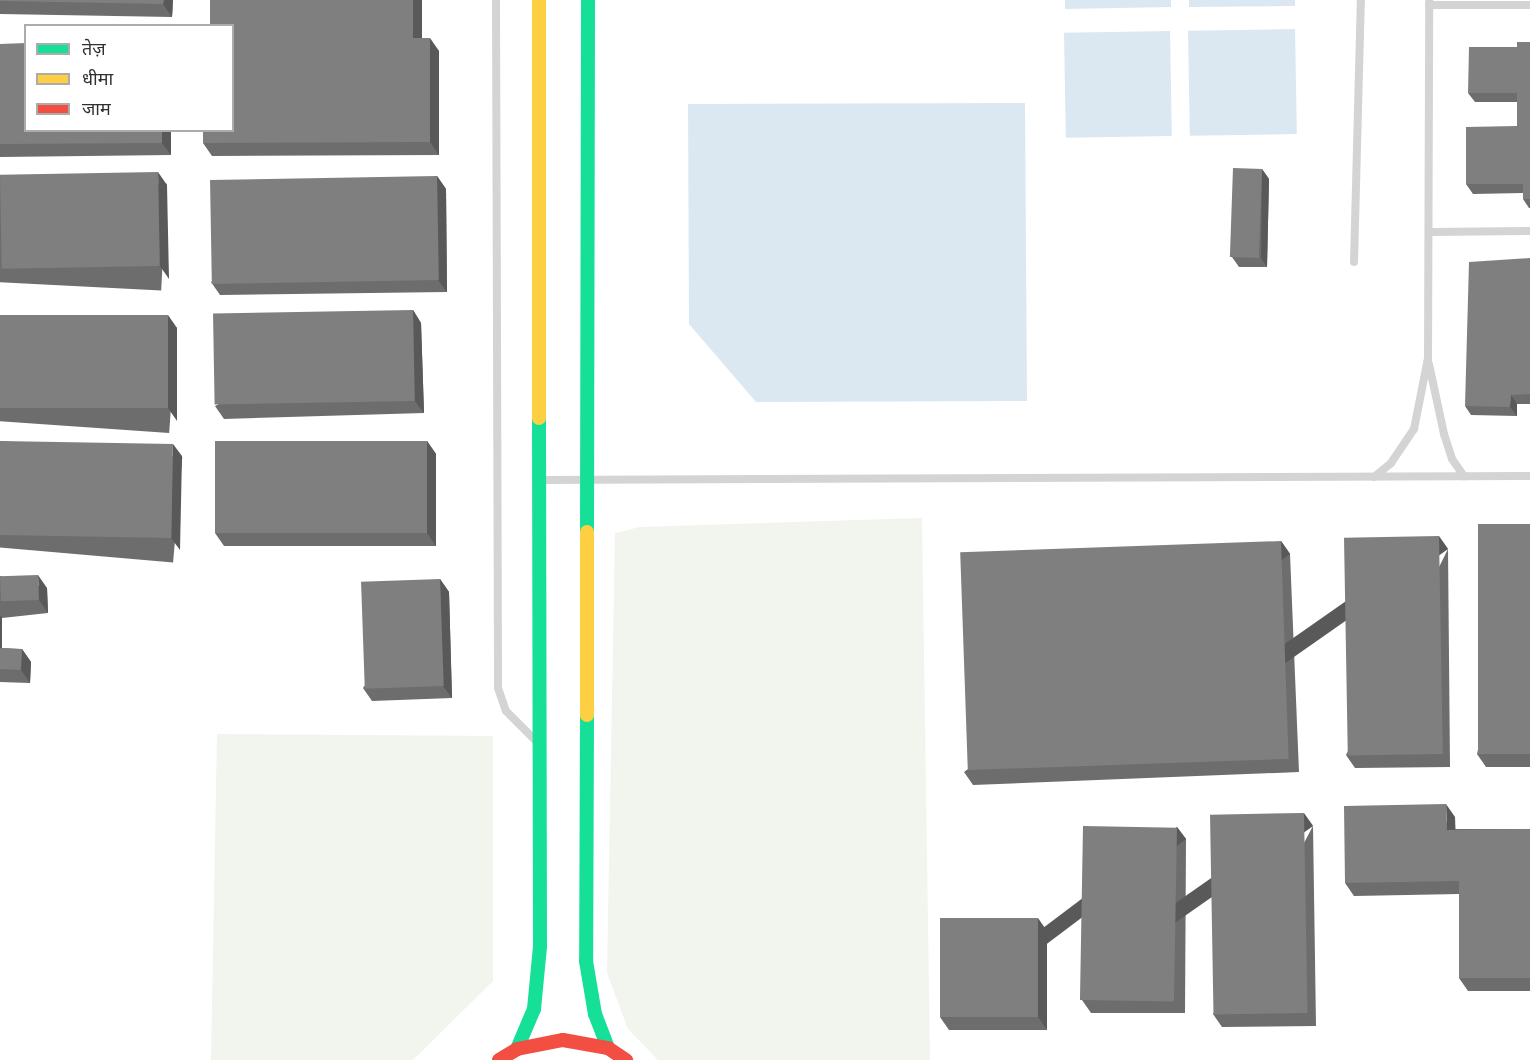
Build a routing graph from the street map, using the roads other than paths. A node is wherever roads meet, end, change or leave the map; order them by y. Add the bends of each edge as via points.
1 (496, 0) edge
2 (539, 0) edge
3 (588, 0) edge
4 (1361, 0) edge
5 (1429, 2) edge
6 (1530, 4) edge
7 (1530, 231) edge
8 (1430, 232) junction
9 (1354, 262) dead end
10 (1428, 358) junction
11 (1464, 476) junction
12 (1530, 476) edge
13 (1374, 477) junction
14 (588, 479) junction
15 (540, 480) junction
16 (540, 746) junction
17 (608, 1048) junction
18 (517, 1049) junction
19 (499, 1060) edge
20 (626, 1060) edge

1 - 16 lane via 498,688 506,711
2 - 15 street
3 - 14 street
4 - 9 lane
5 - 6 lane
5 - 8 lane
7 - 8 lane
8 - 10 lane
10 - 11 lane via 1444,434 1452,459
10 - 13 lane via 1414,429 1391,463
11 - 12 lane
11 - 13 lane
13 - 14 lane
14 - 15 lane
14 - 17 street via 586,961 595,1014
15 - 16 street
16 - 18 street via 540,947 534,1009
17 - 18 street via 562,1040
17 - 20 street
18 - 19 street

